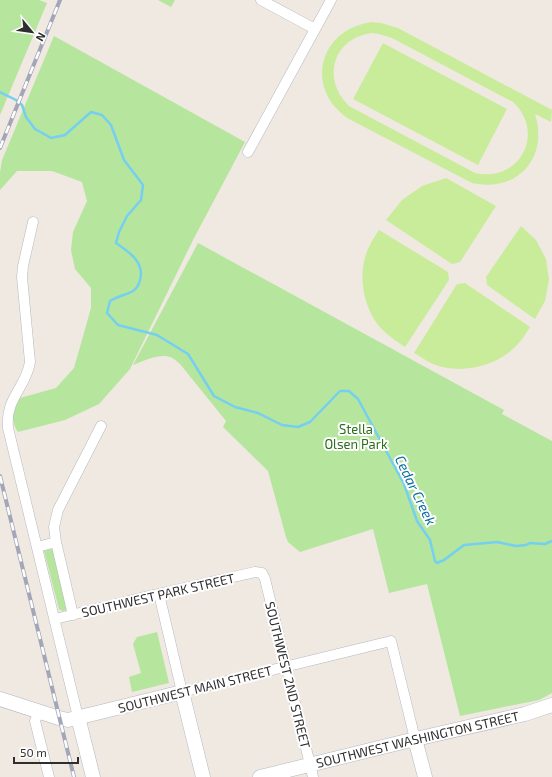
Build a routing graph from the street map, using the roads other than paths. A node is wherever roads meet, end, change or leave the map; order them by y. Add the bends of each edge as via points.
1 (261, 0) edge
2 (331, 0) edge
3 (315, 29) junction
4 (248, 152) dead end
5 (33, 222) dead end
6 (101, 426) dead end
7 (56, 542) junction
8 (37, 546) junction
9 (262, 573) joint
10 (159, 594) junction
11 (73, 614) junction
12 (55, 619) junction
13 (286, 666) junction
14 (182, 692) junction
15 (0, 699) edge
16 (552, 705) edge
17 (39, 711) junction
18 (78, 717) junction
19 (415, 739) junction
20 (312, 771) edge
21 (49, 777) edge
22 (93, 777) edge
23 (203, 777) edge
24 (260, 777) edge
25 (425, 777) edge

1 - 3 street
2 - 3 street
3 - 4 street
5 - 8 street via 22,278 30,362 27,374 10,404 7,418
6 - 7 street via 58,510 54,527
7 - 8 street
7 - 11 street
8 - 12 street
9 - 10 street, SOUTHWEST PARK STREET via 255,572
9 - 13 street, SOUTHWEST 2ND STREET
10 - 11 street, SOUTHWEST PARK STREET
10 - 14 street
11 - 12 street, SOUTHWEST PARK STREET
12 - 18 street
13 - 14 street, SOUTHWEST MAIN STREET
13 - 19 street, SOUTHWEST MAIN STREET via 391,641
13 - 20 street, SOUTHWEST 2ND STREET
14 - 18 street, SOUTHWEST MAIN STREET
14 - 23 street
15 - 17 street, SOUTHWEST MAIN STREET
16 - 19 street, SOUTHWEST WASHINGTON STREET via 525,714
17 - 18 street, SOUTHWEST MAIN STREET via 66,720
17 - 21 street via 35,721
18 - 22 street
19 - 20 street, SOUTHWEST WASHINGTON STREET
19 - 25 street
20 - 24 street, SOUTHWEST WASHINGTON STREET

